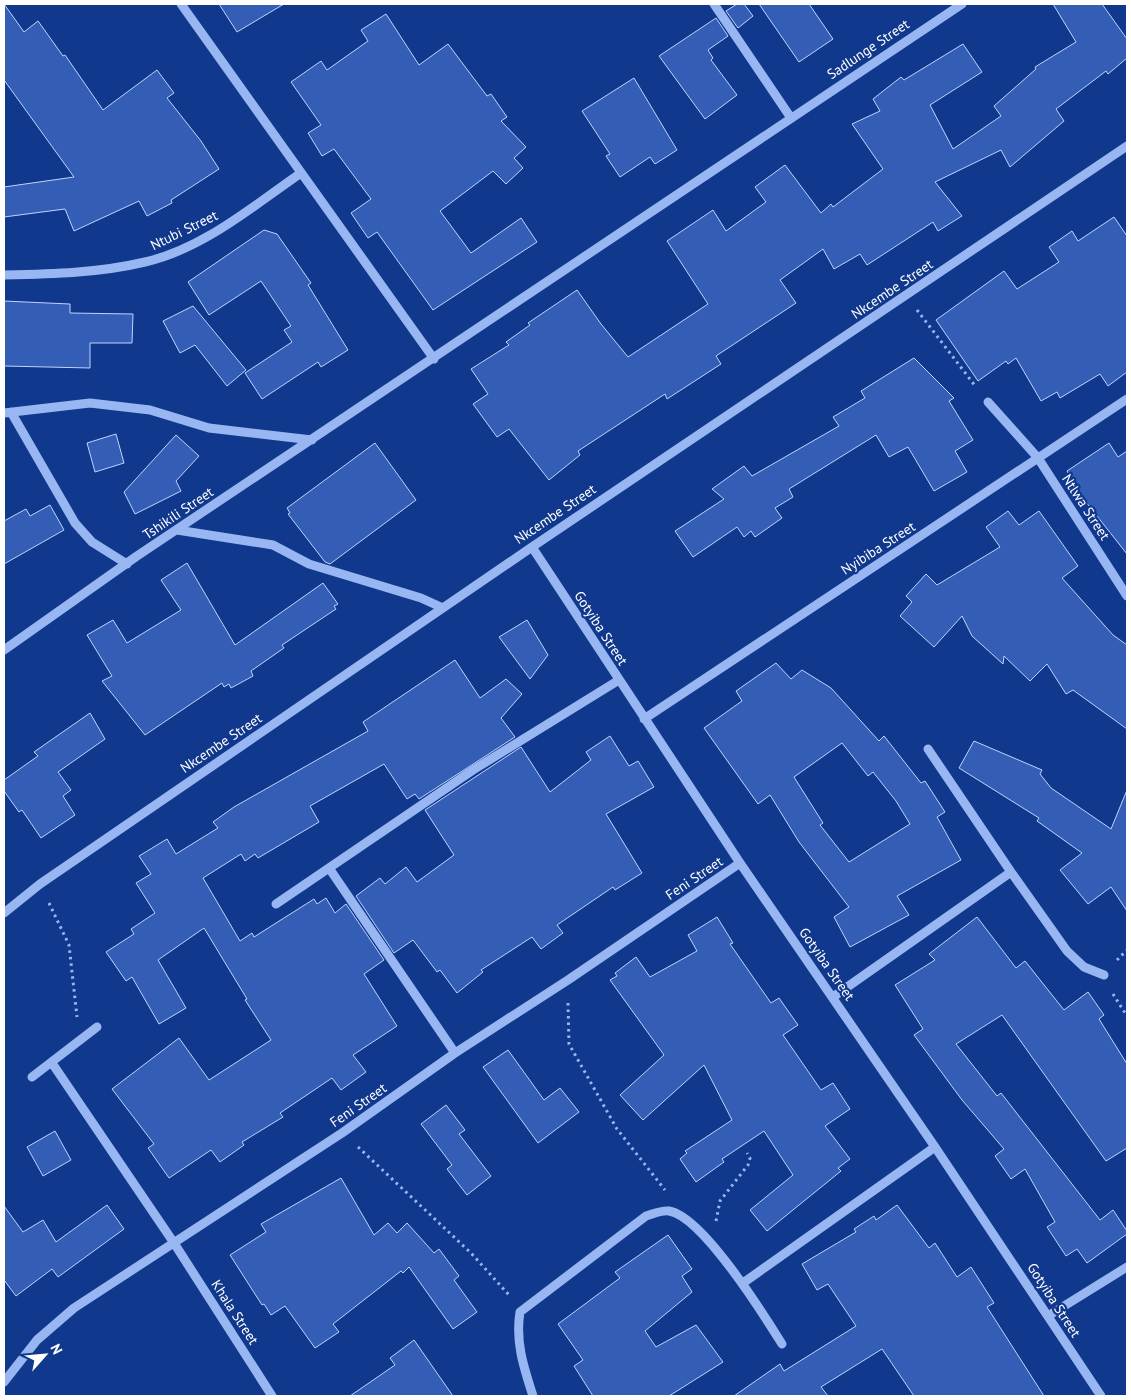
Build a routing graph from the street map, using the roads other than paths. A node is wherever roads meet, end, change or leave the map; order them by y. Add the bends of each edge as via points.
1 (182, 4) edge
2 (714, 4) edge
3 (962, 4) edge
4 (790, 118) junction
5 (1127, 146) edge
6 (301, 173) junction
7 (4, 275) edge
8 (434, 358) junction
9 (1127, 400) edge
10 (988, 402) road end
11 (8, 413) edge
12 (312, 440) junction
13 (1038, 458) junction
14 (177, 530) junction
15 (532, 546) junction
16 (128, 564) junction
17 (1127, 596) edge
18 (442, 608) junction
19 (4, 650) edge
20 (619, 680) junction
21 (644, 719) junction
22 (928, 749) dead end
23 (740, 863) junction
24 (329, 868) junction
25 (1011, 872) junction
26 (276, 904) dead end
27 (4, 912) edge
28 (1104, 975) dead end
29 (834, 997) junction
30 (97, 1027) dead end
31 (455, 1053) junction
32 (52, 1063) junction
33 (32, 1077) dead end
34 (935, 1147) junction
35 (174, 1243) junction
36 (1127, 1267) edge
37 (743, 1282) junction
38 (1048, 1316) junction
39 (782, 1344) dead end
40 (4, 1382) edge
41 (272, 1396) edge
42 (533, 1396) edge
43 (1101, 1396) edge

1 - 6 street
2 - 4 street
3 - 4 street, Sadlunge Street
4 - 8 street, Sadlunge Street
5 - 15 street, Nkcembe Street
6 - 7 street, Ntubi Street via 221,228 146,262 93,271
6 - 8 street
8 - 12 street, Tshikili Street
9 - 13 street, Nyibiba Street
10 - 13 street, Ntlwa Street
11 - 12 street via 90,404 150,410 209,428
11 - 16 street via 75,523 92,542
12 - 14 street, Tshikili Street
13 - 17 street, Ntlwa Street
13 - 21 street, Nyibiba Street
14 - 16 street, Tshikili Street
14 - 18 street via 273,545 309,564 421,598
15 - 18 street, Nkcembe Street
15 - 20 street, Gotyiba Street
16 - 19 street, Tshikili Street
18 - 27 street, Nkcembe Street
20 - 21 street, Gotyiba Street
20 - 24 street via 472,770
21 - 23 street, Gotyiba Street
22 - 25 street
23 - 29 street, Gotyiba Street
23 - 31 street, Feni Street
24 - 26 street
24 - 31 street
25 - 28 street via 1067,951 1084,967
25 - 29 street
29 - 34 street, Gotyiba Street
30 - 32 street
31 - 35 street, Feni Street via 342,1133
32 - 33 street
32 - 35 street, Khala Street
34 - 37 street
34 - 38 street, Gotyiba Street
35 - 40 street, Feni Street via 56,1322 37,1340
35 - 41 street, Khala Street
36 - 38 street
37 - 39 street
37 - 42 street via 690,1221 669,1211 646,1216 520,1312 521,1356
38 - 43 street, Gotyiba Street

